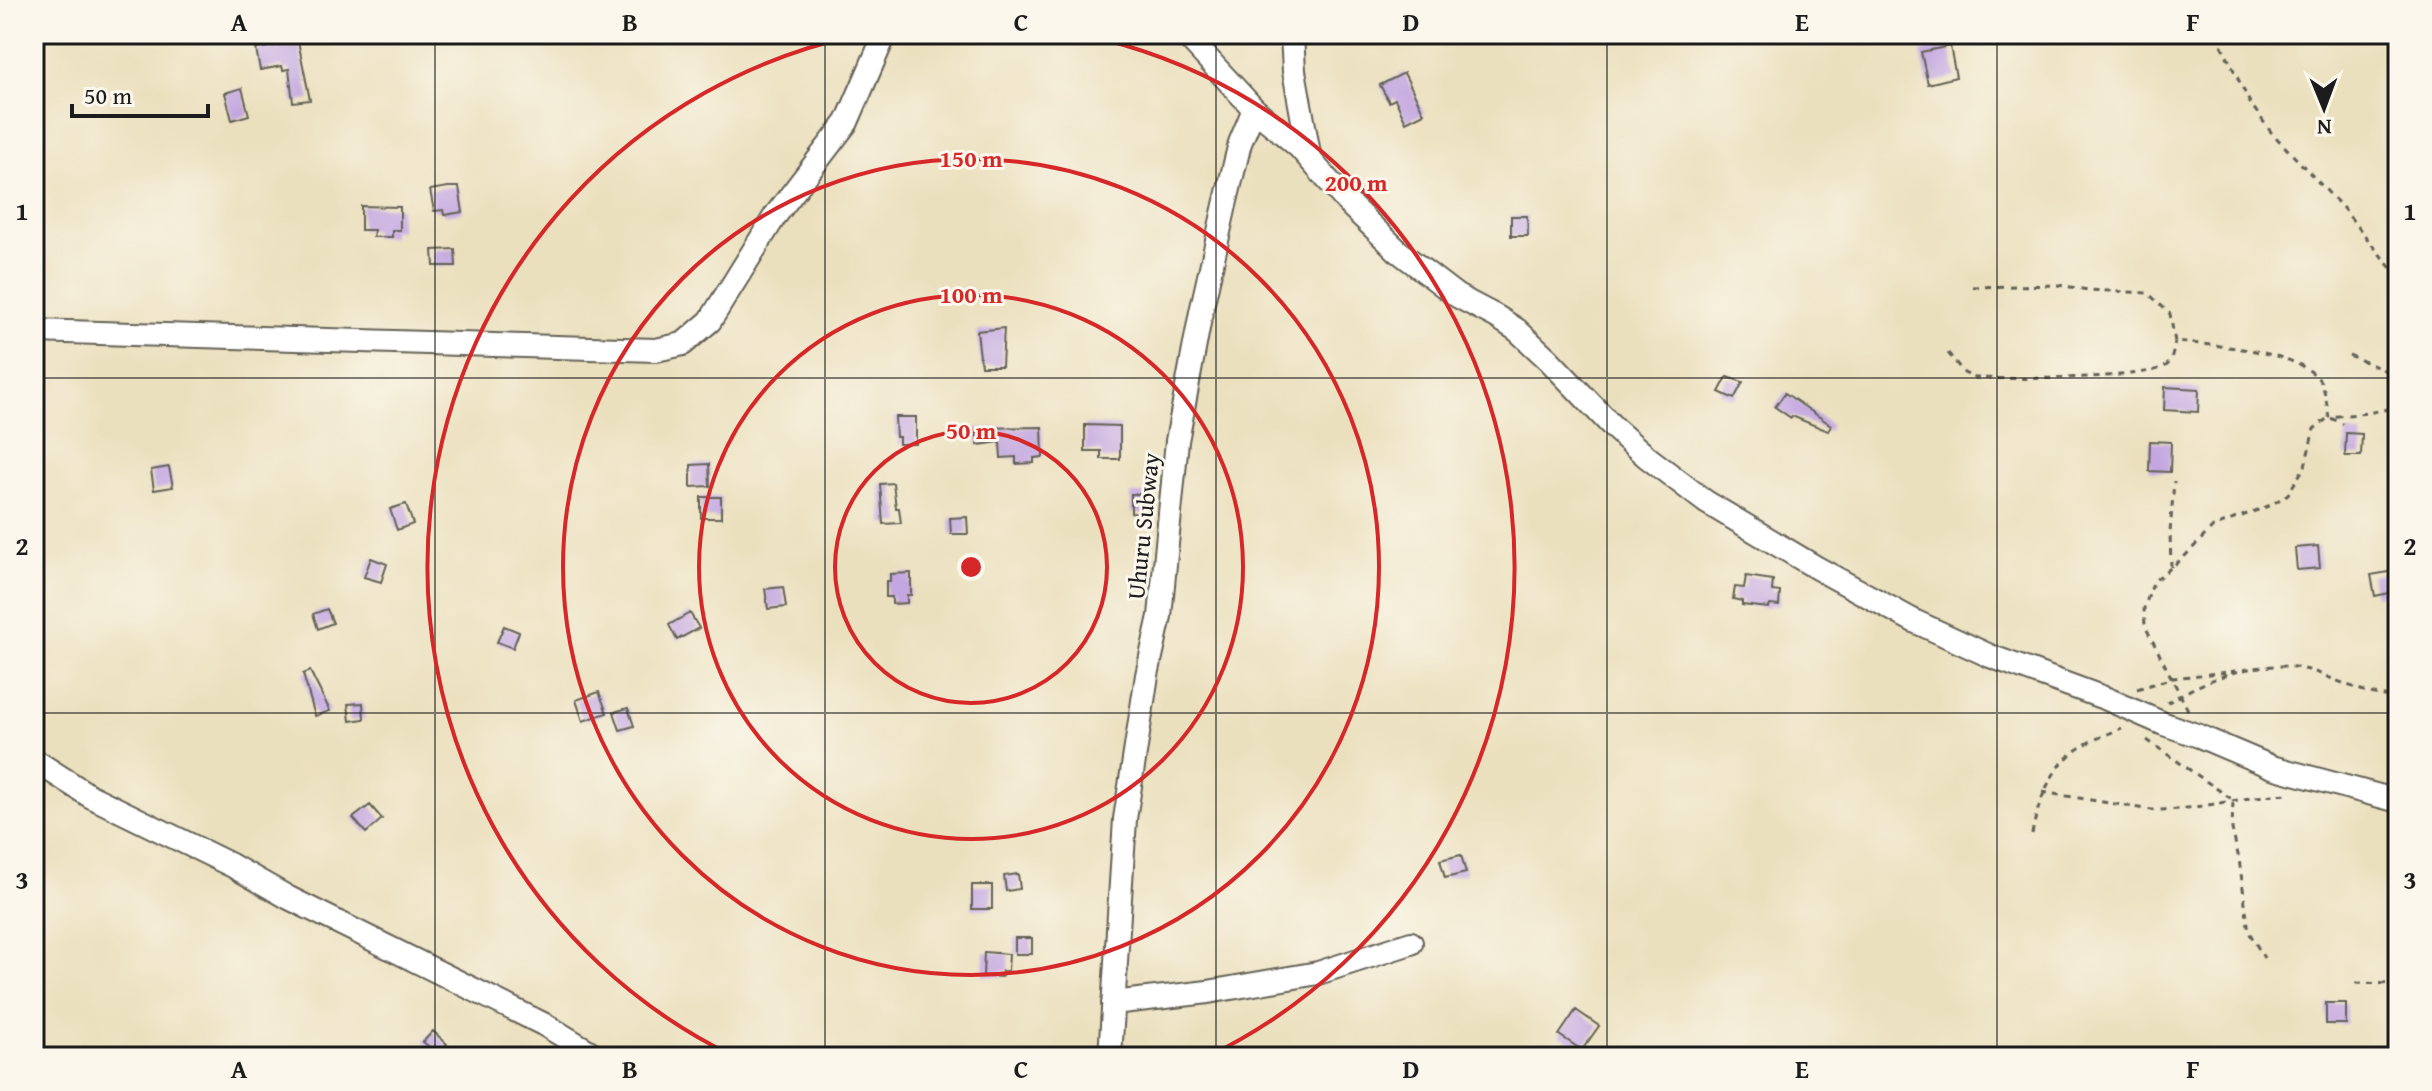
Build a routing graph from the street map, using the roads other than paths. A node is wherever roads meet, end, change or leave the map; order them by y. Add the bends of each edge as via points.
1 (885, 34) edge
2 (1185, 34) edge
3 (1292, 34) edge
4 (1254, 109) junction
5 (1310, 159) junction
6 (34, 331) edge
7 (34, 760) edge
8 (2398, 801) edge
9 (1411, 943) dead end
10 (1113, 1003) junction
11 (598, 1057) edge
12 (1110, 1057) edge

1 - 6 street via 847,122 767,227 710,321 674,347
2 - 4 street
3 - 5 street
4 - 5 street
4 - 10 street, Uhuru Subway via 1240,143 1185,390 1160,616 1125,819
5 - 8 street via 1420,270 1517,330 1614,428 1690,491 1805,561 1914,621 2013,665 2272,767
7 - 11 street via 90,796 545,1025
9 - 10 street via 1318,973
10 - 12 street, Uhuru Subway

